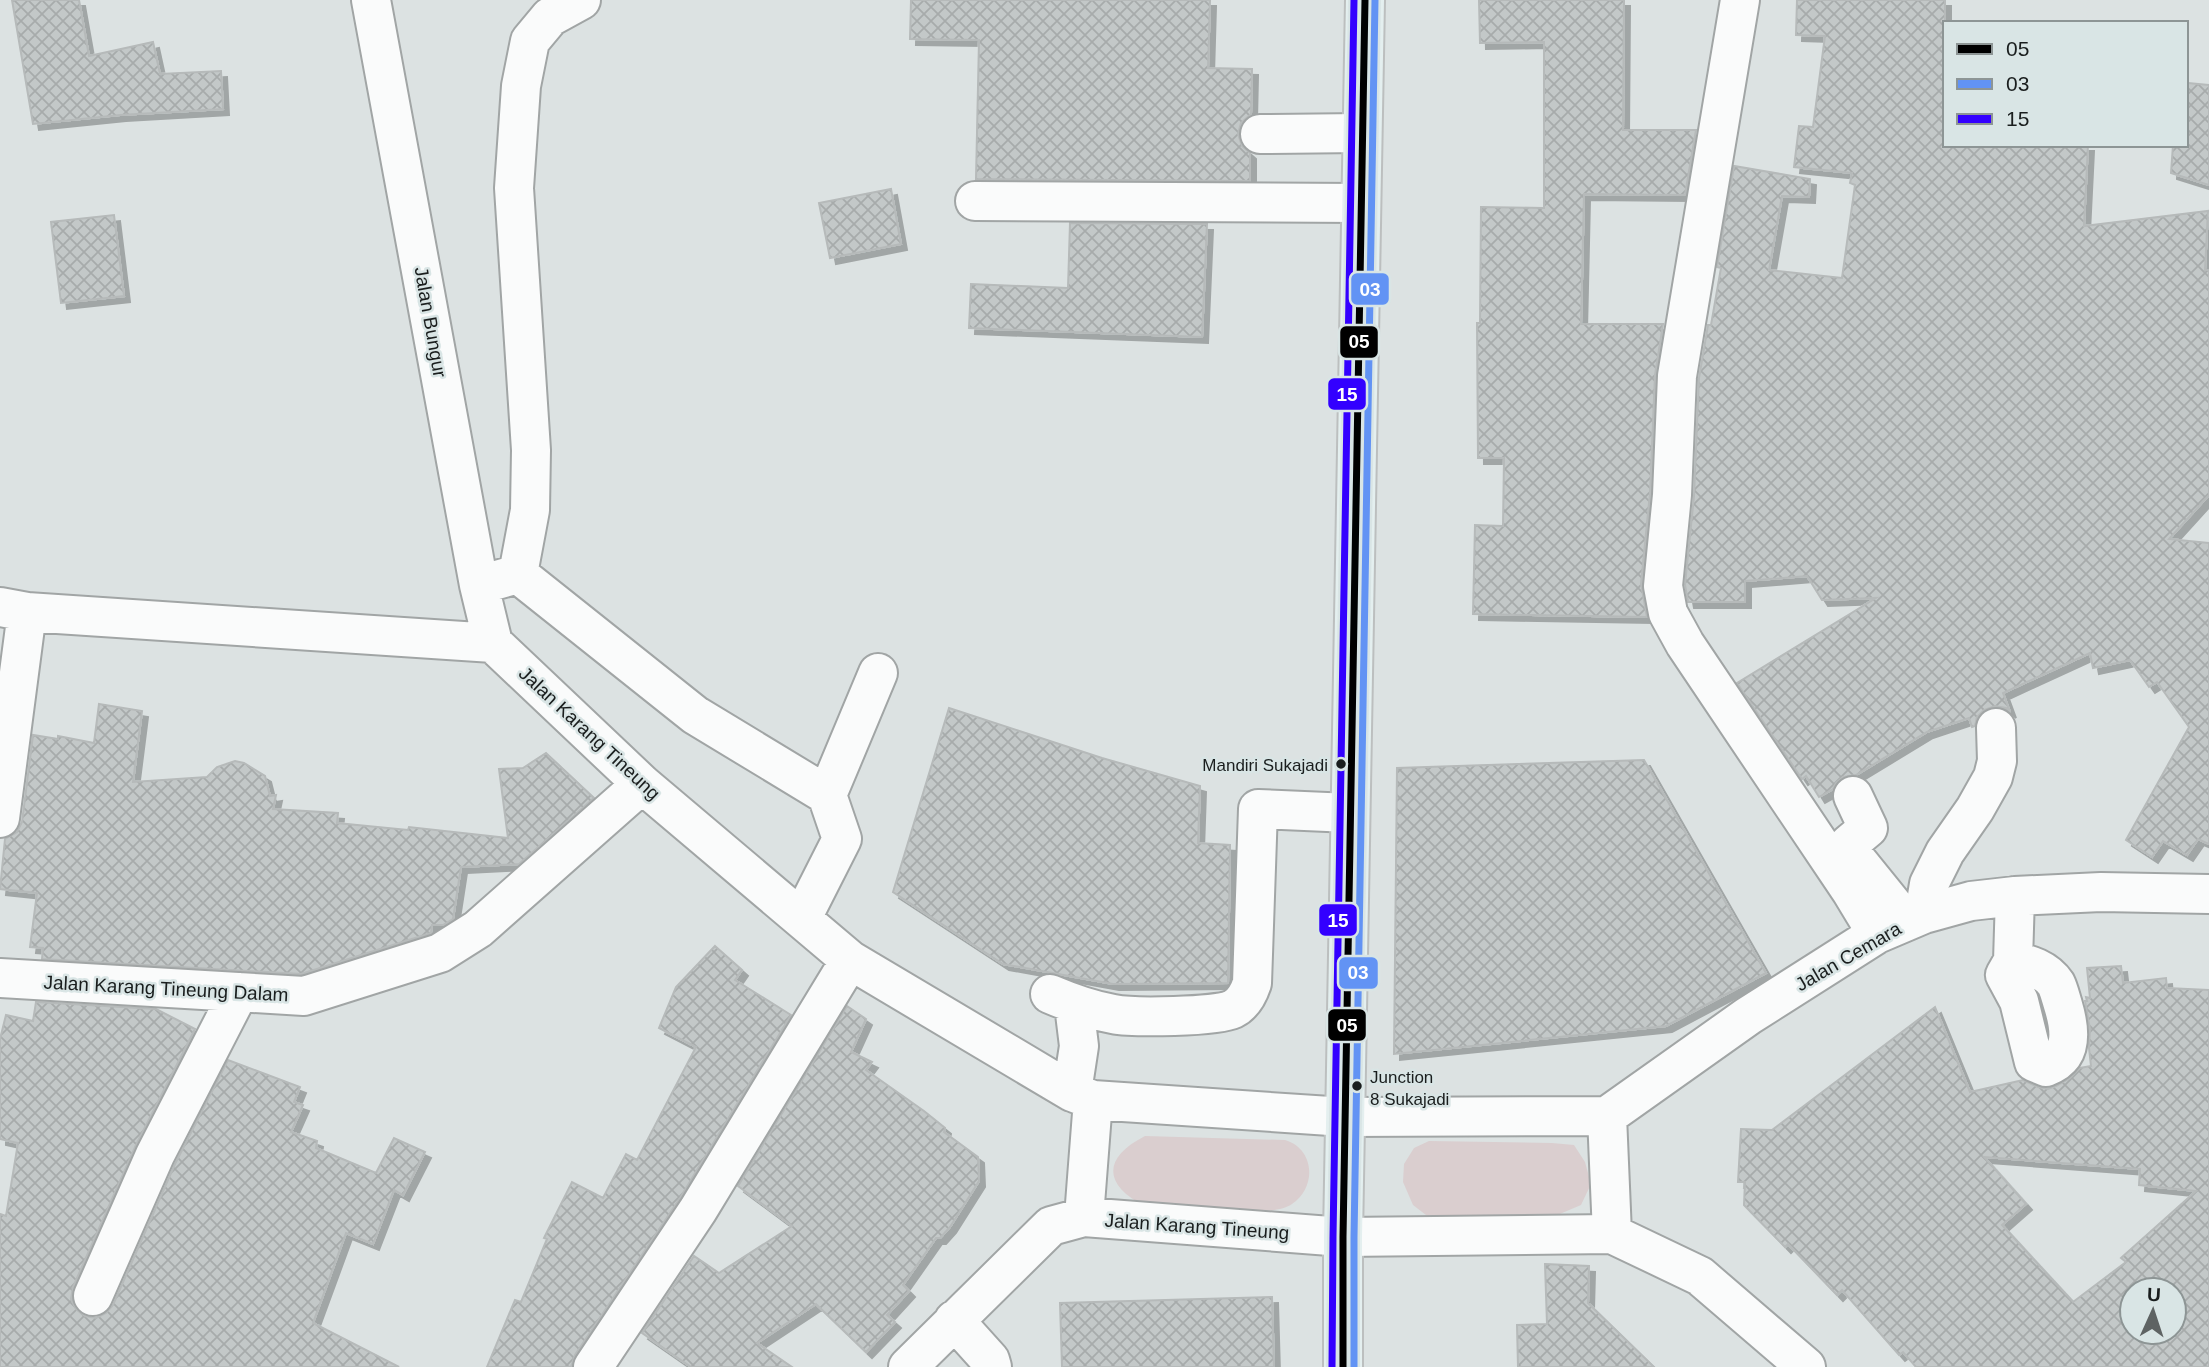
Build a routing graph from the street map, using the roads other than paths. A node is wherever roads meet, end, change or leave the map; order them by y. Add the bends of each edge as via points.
1 (371, 0) edge
2 (581, 0) edge
3 (1365, 0) edge
4 (1740, 0) edge
5 (1362, 133) junction
6 (1260, 134) dead end
7 (975, 201) dead end
8 (1361, 203) junction
9 (518, 574) junction
10 (479, 585) junction
11 (13, 609) edge
12 (493, 643) junction
13 (878, 673) dead end
14 (1996, 728) dead end
15 (642, 784) junction
16 (827, 795) junction
17 (1853, 796) dead end
18 (1350, 813) junction
19 (0, 818) edge
20 (2209, 894) edge
21 (2015, 896) junction
22 (802, 918) junction
23 (1902, 923) junction
24 (850, 960) junction
25 (2013, 961) dead end
26 (0, 978) edge
27 (239, 992) junction
28 (1083, 1096) junction
29 (1607, 1116) junction
30 (1345, 1117) junction
31 (1084, 1217) junction
32 (1612, 1234) junction
33 (1343, 1237) junction
34 (93, 1296) dead end
35 (954, 1320) junction
36 (593, 1367) edge
37 (908, 1367) edge
38 (992, 1367) edge
39 (1343, 1367) edge
40 (1806, 1367) edge

1 - 10 street, Jalan Bungur
2 - 9 street via 550,17 530,41 520,86 514,188 531,450 530,510
3 - 5 main road
4 - 23 street via 1677,376 1664,586 1668,613 1851,891
5 - 6 street
5 - 8 main road
7 - 8 street
8 - 18 main road
9 - 10 street
9 - 16 street via 695,715
10 - 12 street, Jalan Bungur
11 - 12 street
11 - 19 street
12 - 15 street, Jalan Karang Tineung
13 - 16 street
14 - 23 street via 1993,777
15 - 22 street, Jalan Karang Tineung
15 - 27 street, Jalan Karang Tineung Dalam via 478,929 440,953 304,996
16 - 22 street via 842,839
17 - 23 street via 1868,828 1849,844 1851,853
18 - 28 street via 1258,809 1252,983 1234,1009 1202,1016 1116,1015 1062,1000 1079,1046
18 - 30 main road
20 - 21 street, Jalan Cemara
21 - 23 street, Jalan Cemara via 1971,901
21 - 25 street
22 - 24 street, Jalan Karang Tineung
23 - 29 street, Jalan Cemara via 1748,1016
24 - 28 street, Jalan Karang Tineung
24 - 36 street via 698,1210
26 - 27 street, Jalan Karang Tineung Dalam
27 - 34 street via 155,1155
28 - 30 street, Jalan Karang Tineung
28 - 31 street, Jalan Karang Tineung
29 - 30 street
29 - 32 street
30 - 33 main road
31 - 33 street, Jalan Karang Tineung
31 - 35 street via 1051,1226
32 - 33 street
32 - 40 street via 1700,1276
33 - 39 main road
35 - 37 street
35 - 38 street

